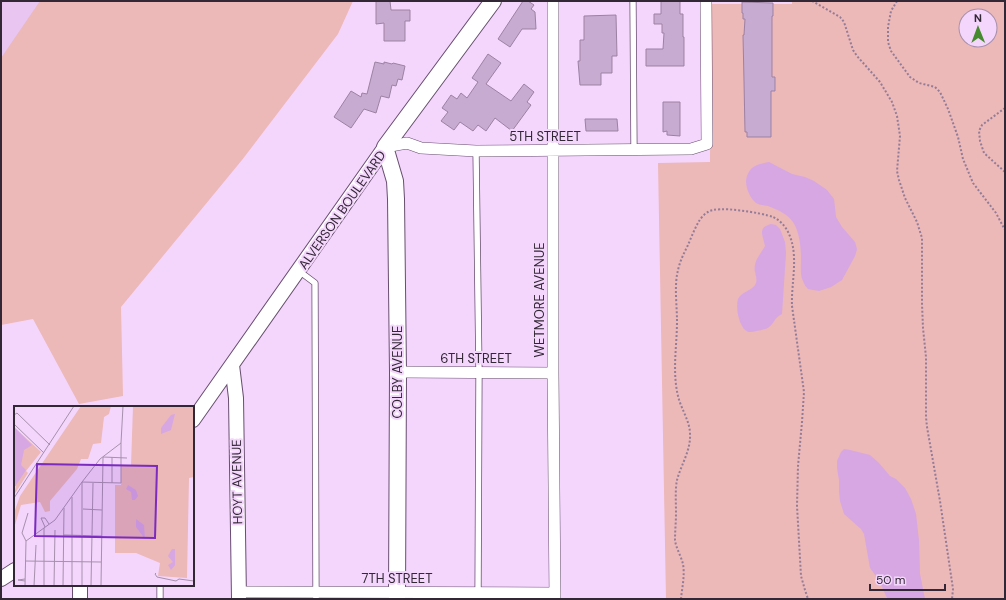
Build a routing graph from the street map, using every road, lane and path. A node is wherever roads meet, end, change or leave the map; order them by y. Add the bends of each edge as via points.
1 (492, 1) edge
2 (553, 1) edge
3 (633, 1) edge
4 (706, 1) edge
5 (812, 1) edge
6 (897, 1) edge
7 (1005, 108) edge
8 (385, 147) junction
9 (554, 150) junction
10 (634, 150) junction
11 (476, 151) junction
12 (1005, 172) edge
13 (1005, 230) edge
14 (299, 271) junction
15 (232, 365) junction
16 (398, 372) junction
17 (479, 372) junction
18 (553, 373) junction
19 (194, 419) edge
20 (14, 571) edge
21 (1, 579) edge
22 (80, 586) edge
23 (160, 586) edge
24 (239, 596) edge
25 (316, 596) edge
26 (397, 596) edge
27 (478, 596) edge
28 (555, 596) edge
29 (80, 599) edge
30 (160, 599) edge
31 (681, 599) edge
32 (808, 599) edge
33 (952, 599) edge

1 - 8 main road, ALVERSON BOULEVARD
2 - 9 street, WETMORE AVENUE
3 - 10 lane
4 - 10 street, 5TH STREET via 707,144 691,149
5 - 33 path via 844,22 853,50 880,82 897,116 900,136 897,171 922,238 927,427 944,525 953,589
6 - 13 path via 891,11 888,27 891,51 910,77 919,83 935,86 940,92 973,183 996,213
7 - 12 path via 982,125 979,131 984,152
8 - 11 street, 5TH STREET via 407,143 421,148
8 - 14 street, ALVERSON BOULEVARD
8 - 16 main road, COLBY AVENUE via 396,198
9 - 10 street, 5TH STREET
9 - 11 street, 5TH STREET
9 - 18 street, WETMORE AVENUE
11 - 17 lane
14 - 15 street, ALVERSON BOULEVARD
14 - 25 lane via 314,283
15 - 19 street, ALVERSON BOULEVARD
15 - 24 street, HOYT AVENUE via 236,398
16 - 17 street, 6TH STREET
16 - 26 main road, COLBY AVENUE
17 - 18 street, 6TH STREET
17 - 27 lane
18 - 28 street, WETMORE AVENUE
20 - 21 street
22 - 29 street
23 - 30 lane
24 - 25 street, 7TH STREET
25 - 26 street, 7TH STREET
26 - 27 street, 7TH STREET
27 - 28 street, 7TH STREET
31 - 32 path via 683,572 675,540 676,493 677,480 691,439 675,378 676,276 698,222 709,210 718,208 773,217 786,227 792,241 792,306 804,392 797,506 801,576

